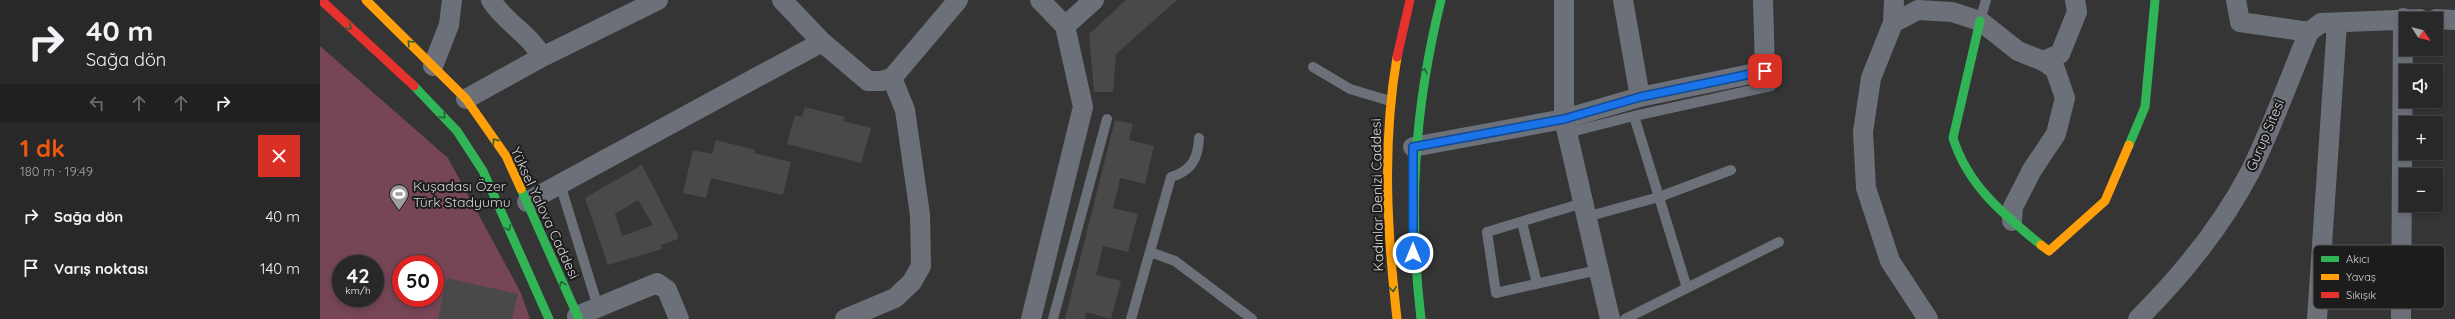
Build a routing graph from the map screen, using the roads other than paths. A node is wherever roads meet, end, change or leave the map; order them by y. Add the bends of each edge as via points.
1 (321, 0) edge
2 (366, 0) edge
3 (452, 0) edge
4 (491, 0) edge
5 (658, 0) edge
6 (782, 0) edge
7 (958, 0) edge
8 (1040, 0) edge
9 (1094, 0) edge
10 (1410, 0) edge
11 (1441, 0) edge
12 (1564, 0) edge
13 (1623, 0) edge
14 (1764, 0) edge
15 (1894, 0) edge
16 (1986, 0) edge
17 (2075, 0) edge
18 (2155, 0) edge
19 (2236, 0) edge
20 (2399, 20) edge
21 (2443, 20) edge
22 (2455, 20) edge
23 (1980, 21) junction
24 (1893, 23) junction
25 (2337, 23) junction
26 (1065, 26) junction
27 (2309, 32) junction
28 (822, 42) junction
29 (2411, 56) edge
30 (542, 57) junction
31 (2043, 61) junction
32 (433, 66) junction
33 (1312, 67) dead end
34 (892, 78) junction
35 (1771, 86) dead end
36 (466, 99) junction
37 (1390, 101) junction
38 (1637, 106) junction
39 (1107, 120) dead end
40 (1565, 126) junction
41 (1199, 138) dead end
42 (1413, 147) junction
43 (1731, 170) dead end
44 (560, 184) junction
45 (1659, 197) junction
46 (527, 202) junction
47 (1585, 210) junction
48 (2012, 221) junction
49 (1522, 222) junction
50 (1778, 242) dead end
51 (2322, 245) edge
52 (2404, 245) edge
53 (1150, 252) junction
54 (1598, 270) junction
55 (1537, 284) junction
56 (1687, 288) junction
57 (598, 307) junction
58 (2318, 309) edge
59 (2401, 309) edge
60 (578, 318) edge
61 (548, 319) edge
62 (679, 319) edge
63 (845, 319) edge
64 (1031, 319) edge
65 (1054, 319) edge
66 (1131, 319) edge
67 (1252, 319) edge
68 (1397, 319) edge
69 (1420, 319) edge
70 (1610, 319) edge
71 (1625, 319) edge
72 (1928, 319) edge
73 (2138, 319) edge
74 (2317, 319) edge
75 (2401, 319) edge

1 -> 61 main road via 426,98 457,131 483,171
32 -> 2 main road, Yüksel Yalova Caddesi
3 - 32 street via 449,25
4 - 30 street via 501,13 536,45
5 - 30 street
6 - 28 street
7 - 34 street
8 - 26 street
9 - 26 street
10 - 37 main road, Kadınlar Denizi Caddesi
42 -> 11 main road via 1422,83
12 - 40 street
13 - 38 street
14 - 38 street via 1765,71
15 - 24 street
16 - 23 lane
17 - 31 street via 2077,12 2060,54
18 - 48 main road via 2145,107 2105,201 2049,251
19 - 27 street via 2240,22
20 - 25 street
21 - 22 street
23 - 24 street via 1952,12 1918,10
23 - 31 street via 2018,51
23 - 48 main road via 1953,138 1956,156 1983,195
24 - 72 street via 1871,78 1863,132 1866,188 1890,261
25 - 27 street via 2321,23
25 - 51 street
26 - 64 street via 1083,106
27 - 73 street, Gurup Sitesi via 2250,172 2212,236 2176,282
28 - 34 street via 868,81
28 - 44 street
29 - 52 street
30 - 36 street
31 - 48 street via 2055,68 2065,98 2056,134 2032,170 2013,207
32 - 36 main road, Yüksel Yalova Caddesi
33 - 37 lane via 1350,89
34 - 63 street via 905,110 920,215 921,266 912,282 895,298
35 - 38 lane
46 -> 36 main road, Yüksel Yalova Caddesi via 506,156
37 -> 68 main road, Kadınlar Denizi Caddesi via 1387,141 1392,277
38 - 40 street
38 - 45 lane
39 - 65 lane
40 - 42 street
40 - 47 street
41 - 53 lane via 1199,151 1194,163 1184,172 1171,177
42 - 69 main road via 1413,268
43 - 45 lane
44 - 46 street
44 - 57 lane
45 - 47 lane
45 - 56 lane
60 -> 46 main road, Yüksel Yalova Caddesi
47 - 49 lane
47 - 54 street
49 - 55 lane
49 - 55 lane via 1487,232 1496,293
50 - 56 lane
53 - 66 lane
53 - 67 lane via 1175,261
54 - 55 lane
54 - 70 street
56 - 71 lane
57 - 60 street
57 - 62 street via 657,283 667,290
58 - 74 street
59 - 75 street

